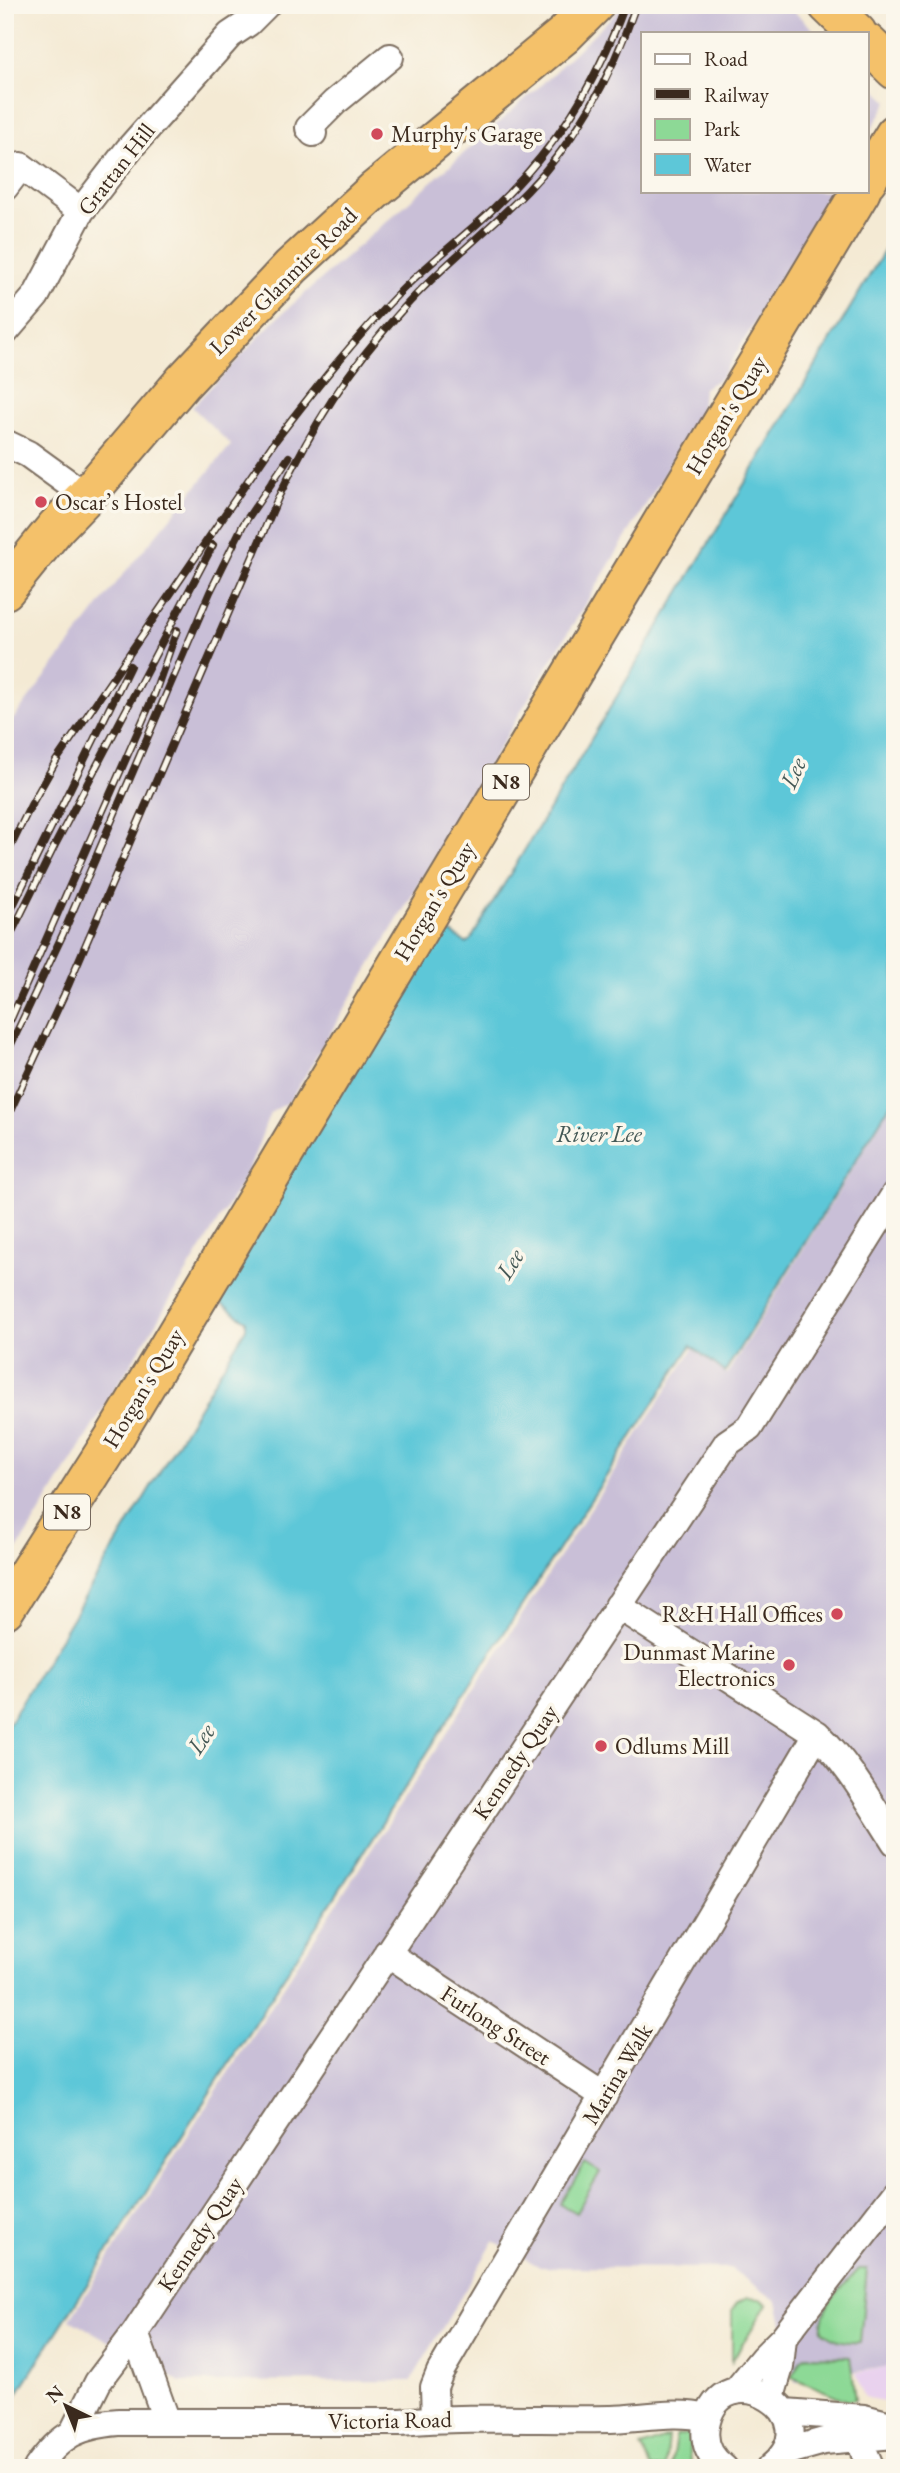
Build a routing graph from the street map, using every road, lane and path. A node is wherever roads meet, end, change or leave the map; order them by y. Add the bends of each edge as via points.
1 (594, 5) edge
2 (828, 5) edge
3 (257, 14) edge
4 (856, 32) edge
5 (869, 45) edge
6 (390, 57) dead end
7 (895, 70) edge
8 (311, 131) dead end
9 (895, 134) edge
10 (869, 177) edge
11 (5, 187) edge
12 (859, 192) edge
13 (81, 211) junction
14 (5, 332) edge
15 (5, 443) edge
16 (86, 496) junction
17 (5, 590) edge
18 (895, 1194) edge
19 (618, 1606) junction
20 (5, 1609) edge
21 (817, 1734) junction
22 (895, 1842) edge
23 (387, 1953) junction
24 (604, 2096) junction
25 (895, 2193) edge
26 (135, 2333) junction
27 (783, 2338) junction
28 (736, 2391) junction
29 (778, 2404) junction
30 (707, 2418) junction
31 (435, 2419) junction
32 (167, 2422) junction
33 (895, 2426) edge
34 (863, 2428) junction
35 (73, 2432) junction
36 (895, 2435) edge
37 (777, 2460) edge
38 (37, 2468) edge
39 (724, 2468) edge
40 (871, 2468) edge

1 - 16 highway, Lower Glanmire Road via 291,267 183,382
2 - 4 highway
3 - 13 street, Grattan Hill via 230,34
5 - 7 highway
6 - 8 street via 335,102
9 - 10 highway
11 - 13 street via 21,166
12 - 20 highway, Horgan's Quay / N8 via 115,1436
13 - 14 street, Grattan Hill via 36,296
15 - 16 street
16 - 17 highway, Lower Glanmire Road
18 - 19 street, Kennedy Quay via 749,1428 727,1443
19 - 21 street
19 - 23 street, Kennedy Quay
21 - 22 street via 844,1764
21 - 24 street, Marina Walk
23 - 24 street, Furlong Street
23 - 26 street, Kennedy Quay
24 - 31 street, Marina Walk via 440,2372 434,2387
25 - 27 street
26 - 32 street
26 - 35 street, Kennedy Quay via 98,2382
27 - 28 street
27 - 29 street
28 - 29 street via 748,2389
28 - 30 street via 714,2406
29 - 34 street
29 - 37 street via 789,2427
30 - 31 street, Victoria Road via 692,2414
30 - 39 street via 707,2446
31 - 32 street, Victoria Road
32 - 35 street, Victoria Road via 103,2423
33 - 34 street
34 - 36 street
34 - 37 street
34 - 40 street
35 - 38 street via 58,2441

